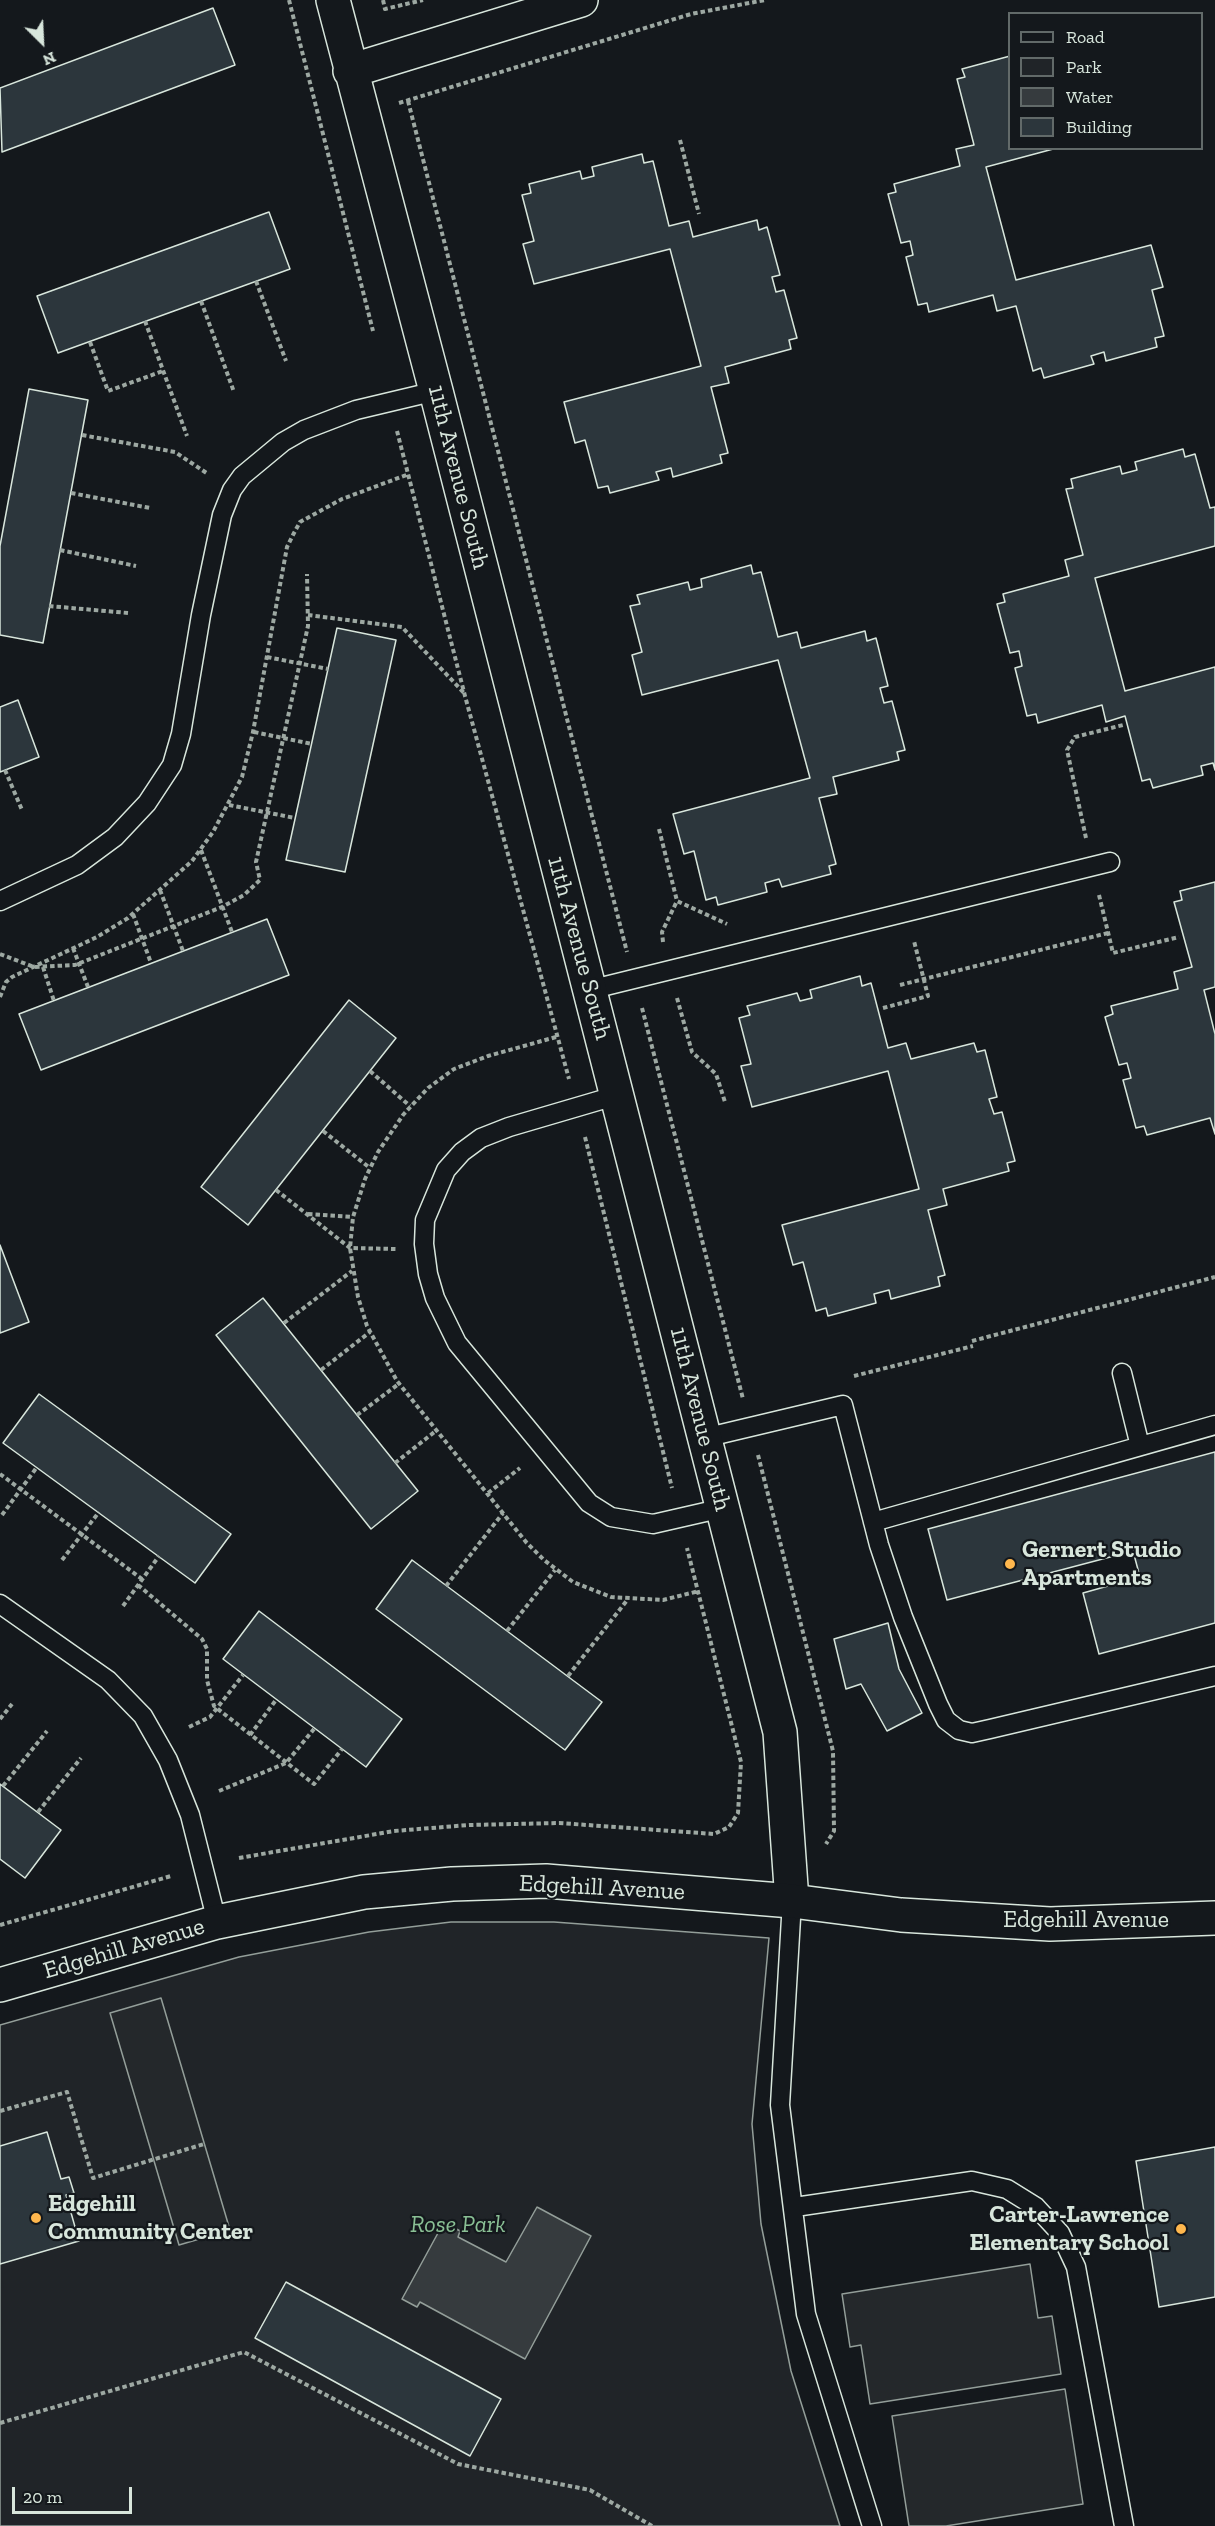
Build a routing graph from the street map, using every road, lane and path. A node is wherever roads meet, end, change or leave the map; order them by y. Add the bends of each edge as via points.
1 (289, 0) edge
2 (333, 0) edge
3 (383, 0) edge
4 (423, 0) edge
5 (581, 0) edge
6 (765, 0) edge
7 (350, 71) junction
8 (362, 114) junction
9 (680, 140) dead end
10 (699, 214) dead end
11 (256, 282) dead end
12 (201, 302) dead end
13 (145, 321) dead end
14 (373, 331) dead end
15 (90, 342) dead end
16 (286, 361) dead end
17 (163, 371) junction
18 (436, 391) junction
19 (234, 392) dead end
20 (397, 430) dead end
21 (82, 435) dead end
22 (187, 436) dead end
23 (409, 474) junction
24 (232, 490) junction
25 (71, 493) dead end
26 (150, 508) dead end
27 (60, 550) dead end
28 (136, 566) dead end
29 (307, 574) dead end
30 (50, 606) dead end
31 (128, 613) dead end
32 (308, 615) junction
33 (267, 657) junction
34 (300, 663) junction
35 (328, 669) dead end
36 (464, 693) junction
37 (1123, 725) dead end
38 (254, 732) junction
39 (284, 739) junction
40 (312, 744) dead end
41 (5, 770) dead end
42 (229, 805) junction
43 (22, 810) dead end
44 (267, 813) junction
45 (295, 818) dead end
46 (659, 829) dead end
47 (1088, 845) dead end
48 (201, 850) junction
49 (1110, 862) dead end
50 (160, 890) junction
51 (1098, 891) dead end
52 (0, 901) edge
53 (676, 901) junction
54 (222, 907) junction
55 (907, 912) junction
56 (133, 914) junction
57 (730, 925) dead end
58 (174, 927) junction
59 (232, 932) dead end
60 (1108, 933) junction
61 (1179, 937) dead end
62 (142, 939) junction
63 (73, 948) junction
64 (183, 951) dead end
65 (0, 954) edge
66 (80, 963) junction
67 (151, 963) dead end
68 (42, 965) junction
69 (34, 968) junction
70 (670, 969) junction
71 (923, 979) junction
72 (900, 985) dead end
73 (88, 987) dead end
74 (589, 990) junction
75 (1, 991) edge
76 (0, 997) edge
77 (54, 1000) dead end
78 (883, 1008) dead end
79 (370, 1071) dead end
80 (569, 1080) dead end
81 (618, 1095) junction
82 (725, 1102) dead end
83 (410, 1106) dead end
84 (323, 1131) dead end
85 (585, 1137) dead end
86 (370, 1168) dead end
87 (276, 1190) dead end
88 (307, 1214) junction
89 (353, 1217) dead end
90 (425, 1249) junction
91 (352, 1271) dead end
92 (1215, 1276) edge
93 (284, 1323) dead end
94 (370, 1332) dead end
95 (321, 1370) dead end
96 (1122, 1373) dead end
97 (847, 1378) dead end
98 (400, 1383) dead end
99 (357, 1415) dead end
100 (1215, 1425) edge
101 (437, 1430) dead end
102 (704, 1438) junction
103 (1140, 1446) junction
104 (544, 1449) junction
105 (395, 1463) dead end
106 (37, 1467) dead end
107 (0, 1474) edge
108 (20, 1489) junction
109 (488, 1493) dead end
110 (674, 1496) dead end
111 (723, 1508) junction
112 (99, 1512) dead end
113 (503, 1513) dead end
114 (2, 1515) dead end
115 (873, 1522) junction
116 (82, 1534) junction
117 (687, 1548) dead end
118 (159, 1556) dead end
119 (62, 1560) dead end
120 (555, 1570) dead end
121 (142, 1579) junction
122 (138, 1585) junction
123 (446, 1586) dead end
124 (628, 1599) dead end
125 (0, 1604) edge
126 (123, 1606) dead end
127 (507, 1632) dead end
128 (243, 1675) dead end
129 (567, 1676) dead end
130 (1215, 1676) edge
131 (276, 1701) dead end
132 (12, 1704) dead end
133 (217, 1709) junction
134 (0, 1719) edge
135 (189, 1727) dead end
136 (314, 1728) dead end
137 (47, 1731) dead end
138 (250, 1735) junction
139 (342, 1749) dead end
140 (81, 1758) dead end
141 (286, 1763) junction
142 (3, 1786) dead end
143 (219, 1791) dead end
144 (38, 1812) dead end
145 (239, 1858) dead end
146 (171, 1876) dead end
147 (792, 1901) junction
148 (1215, 1918) edge
149 (217, 1922) junction
150 (0, 1925) edge
151 (0, 1985) edge
152 (0, 2111) edge
153 (204, 2144) dead end
154 (795, 2206) junction
155 (0, 2423) edge
156 (652, 2526) edge
157 (872, 2526) edge
158 (1124, 2526) edge

1 - 14 path
2 - 7 street, 11th Avenue South
3 - 4 path via 385,9
5 - 7 street
6 - 8 path via 691,14
7 - 8 street, 11th Avenue South
8 - 18 street, 11th Avenue South
9 - 10 path
11 - 16 path
12 - 19 path
13 - 17 path
15 - 17 path via 108,392
17 - 22 path
18 - 24 lane via 356,410 304,430 255,464
18 - 74 street, 11th Avenue South
20 - 23 path
21 - 24 path via 175,452
23 - 33 path via 342,499 300,522 287,547
23 - 36 path
24 - 52 lane via 222,515 172,765 147,803 115,837 76,864
25 - 26 path
27 - 28 path
29 - 32 path
30 - 31 path
32 - 34 path
32 - 36 path via 402,627
33 - 34 path
33 - 38 path
34 - 35 path
34 - 39 path
36 - 80 path
37 - 47 path via 1075,737 1067,750
38 - 39 path
38 - 42 path via 242,777
39 - 40 path
39 - 44 path
41 - 43 path
42 - 44 path
42 - 48 path
44 - 45 path
44 - 54 path via 256,862 260,880
46 - 53 path
48 - 50 path
48 - 54 path
49 - 55 lane
50 - 56 path
50 - 58 path
51 - 60 path
53 - 57 path
53 - 70 path via 662,938
54 - 58 path
54 - 59 path
55 - 70 lane
55 - 71 path
56 - 62 path
56 - 63 path
58 - 62 path
58 - 64 path
60 - 61 path via 1113,953
60 - 71 path
62 - 66 path
62 - 67 path
63 - 66 path
63 - 68 path
65 - 69 path
66 - 68 path
66 - 73 path
68 - 69 path
68 - 77 path
69 - 75 path via 12,977
70 - 74 lane
70 - 82 path via 692,1052 716,1074
71 - 72 path
71 - 78 path via 928,996
74 - 81 street, 11th Avenue South
75 - 76 path
79 - 83 path
81 - 90 lane via 509,1127 462,1152 446,1170 435,1192 425,1220
81 - 102 street, 11th Avenue South
84 - 86 path
85 - 110 path
87 - 88 path
88 - 89 path
88 - 90 path via 350,1248
90 - 104 lane via 435,1298 457,1343
91 - 93 path
92 - 97 path
94 - 95 path
96 - 103 lane
98 - 99 path
100 - 103 lane
101 - 105 path
102 - 111 street, 11th Avenue South
102 - 115 lane via 843,1405
103 - 115 lane
104 - 109 path
104 - 111 lane via 589,1503 611,1517 653,1524
106 - 108 path
107 - 108 path
108 - 114 path
108 - 116 path
111 - 147 street, 11th Avenue South via 780,1732
112 - 116 path
113 - 123 path
115 - 130 lane via 921,1666 946,1720 959,1730 972,1733
116 - 119 path
116 - 121 path
117 - 145 path via 741,1761 738,1813 729,1827 714,1834 559,1823 469,1825 394,1831
118 - 121 path
120 - 127 path
121 - 122 path
122 - 126 path
122 - 133 path via 202,1639 207,1649 207,1680
124 - 129 path
125 - 149 lane via 108,1680 143,1716 168,1760 190,1815
128 - 133 path
131 - 138 path
132 - 134 path
133 - 135 path via 210,1718
133 - 138 path
136 - 141 path
137 - 142 path
138 - 141 path
139 - 141 path via 314,1784
140 - 144 path
141 - 143 path
146 - 150 path
147 - 148 street, Edgehill Avenue via 901,1915 1050,1924
147 - 149 street, Edgehill Avenue via 546,1881 452,1884 364,1892
147 - 154 lane via 780,2105
149 - 151 street, Edgehill Avenue
152 - 153 path via 68,2092 93,2178
154 - 157 lane via 806,2314
154 - 158 lane via 972,2181 1007,2189 1036,2207 1060,2233 1076,2267
155 - 156 path via 244,2352 458,2464 590,2490

